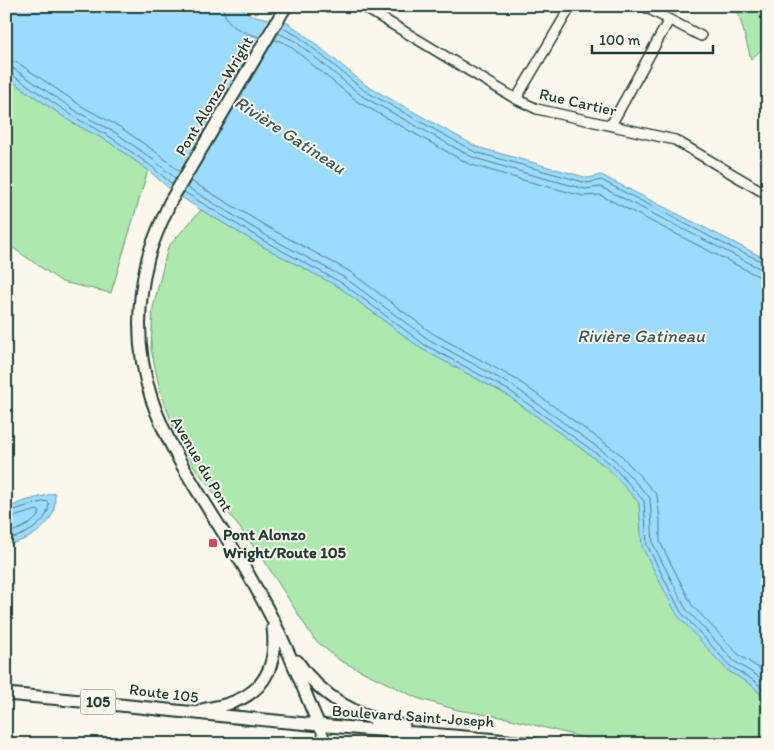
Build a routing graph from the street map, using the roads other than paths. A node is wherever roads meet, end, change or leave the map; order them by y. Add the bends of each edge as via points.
1 (286, 6) edge
2 (362, 6) edge
3 (571, 6) edge
4 (643, 6) edge
5 (669, 20) junction
6 (701, 36) dead end
7 (516, 100) junction
8 (611, 125) junction
9 (768, 195) edge
10 (170, 202) joint
11 (271, 616) junction
12 (6, 694) edge
13 (190, 712) junction
14 (319, 725) junction
15 (497, 739) junction
16 (327, 744) edge
17 (534, 744) edge

1 - 10 main road, Pont Alonzo-Wright
2 - 7 street, Rue Cartier
3 - 7 street
4 - 5 street
5 - 6 street
5 - 8 street
7 - 8 street, Rue Cartier via 537,109
8 - 9 street, Rue Cartier via 675,140
10 - 11 main road, Avenue du Pont via 148,259 141,299 140,345 148,392 172,448
11 - 13 main road via 274,655 271,667 256,688 237,701
11 - 14 main road, Avenue du Pont
11 - 15 main road via 305,672 338,702 400,726
12 - 13 main road, Route 105 / 105
13 - 14 main road, Route 105 / 105
14 - 15 main road, Boulevard Saint-Joseph / 105
14 - 16 street
15 - 17 main road, Boulevard Saint-Joseph / 105

